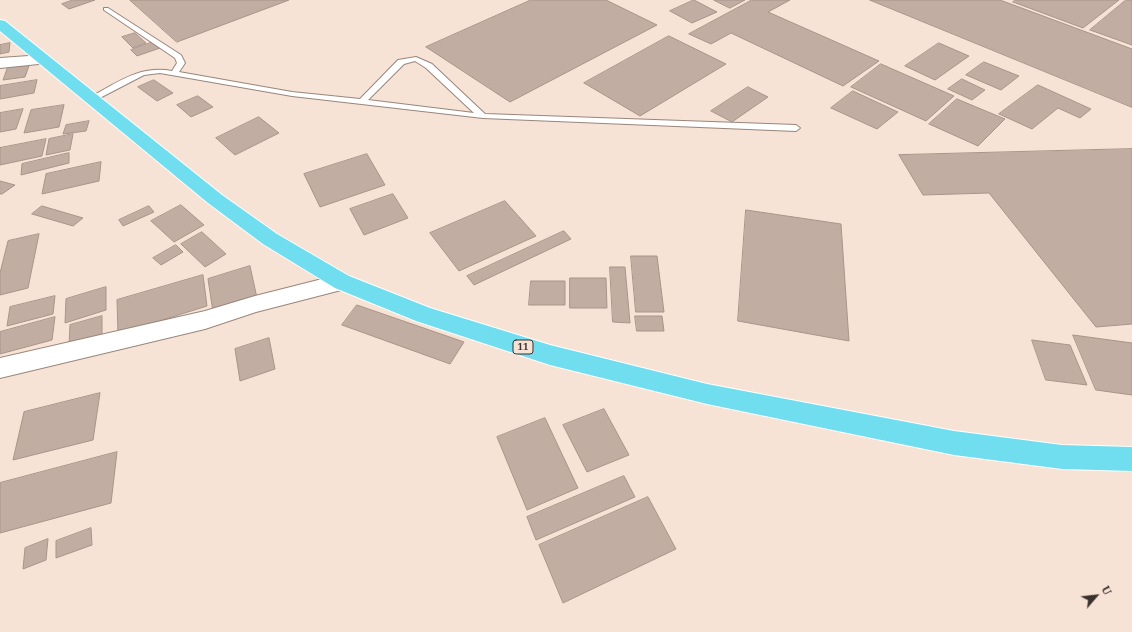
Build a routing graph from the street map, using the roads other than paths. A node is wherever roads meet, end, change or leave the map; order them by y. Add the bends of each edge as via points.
1 (106, 8) dead end
2 (0, 24) edge
3 (43, 60) junction
4 (0, 63) edge
5 (174, 74) junction
6 (92, 100) junction
7 (361, 103) junction
8 (483, 116) junction
9 (796, 128) dead end
10 (342, 282) junction
11 (0, 368) edge
12 (1132, 459) edge

1 - 5 lane via 178,57 181,63
2 - 3 highway, 11
3 - 4 street
3 - 6 highway, 11
5 - 6 lane via 156,71 142,73
5 - 7 lane via 261,90
6 - 10 highway, 11 via 220,203 270,239
7 - 8 lane
7 - 8 lane via 401,62 416,58 429,66
8 - 9 lane
10 - 11 street via 255,304 205,320
10 - 12 highway, 11 via 424,315 509,343 707,394 954,443 1062,457

